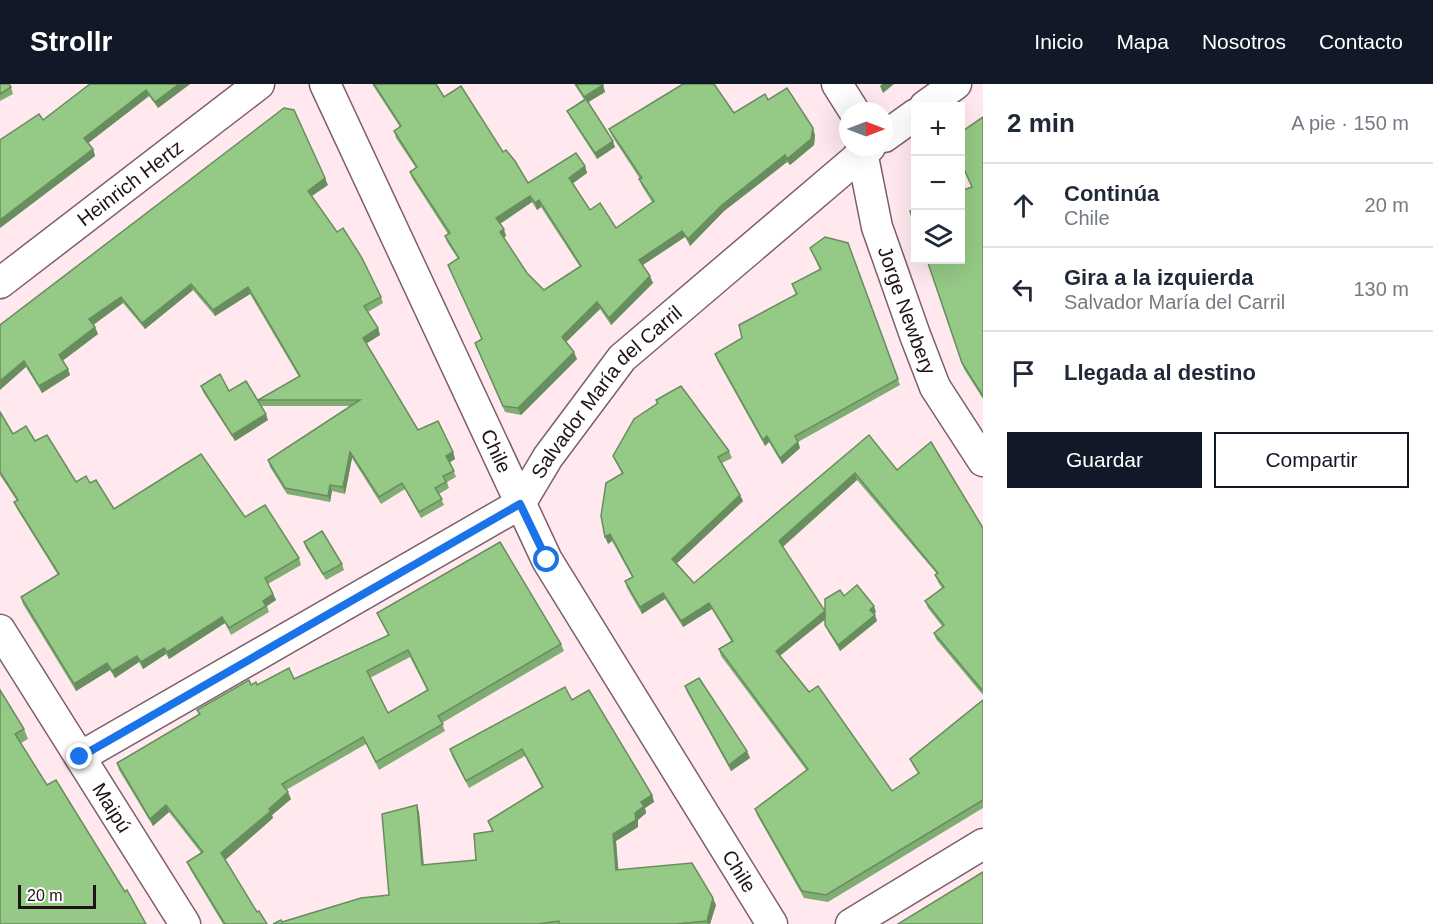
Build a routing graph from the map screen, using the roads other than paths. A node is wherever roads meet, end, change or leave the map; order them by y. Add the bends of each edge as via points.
1 (259, 84) edge
2 (325, 84) edge
3 (837, 84) edge
4 (956, 84) edge
5 (848, 102) edge
6 (931, 102) edge
7 (911, 117) edge
8 (893, 129) edge
9 (857, 156) edge
10 (870, 156) edge
11 (0, 284) edge
12 (983, 461) edge
13 (520, 504) junction
14 (0, 630) edge
15 (80, 757) junction
16 (983, 844) edge
17 (185, 924) edge
18 (772, 924) edge
19 (851, 924) edge

1 - 11 street, Heinrich Hertz
2 - 13 street, Chile
3 - 5 street
4 - 6 street
7 - 8 street, Salvador María del Carril
9 - 13 street, Salvador María del Carril via 622,358 548,457
10 - 12 street, Jorge Newbery via 877,227 931,377
13 - 15 street, Salvador María del Carril
13 - 18 street, Chile via 547,560
14 - 15 street, Maipú
15 - 17 street, Maipú
16 - 19 street

